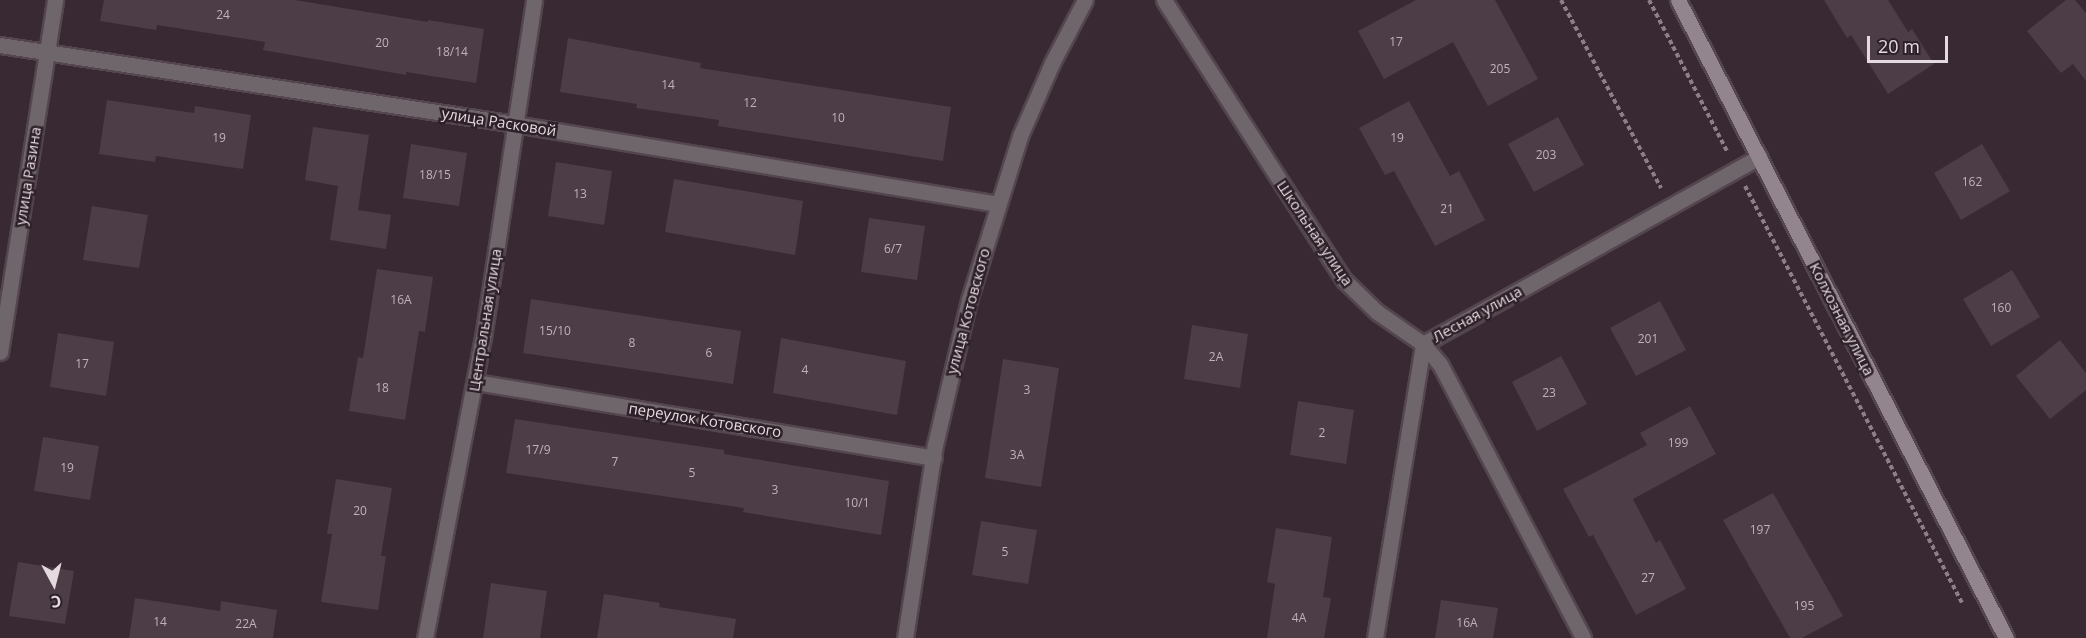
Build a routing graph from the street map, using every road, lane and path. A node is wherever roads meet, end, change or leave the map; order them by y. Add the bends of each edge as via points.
1 (55, 0) edge
2 (534, 0) edge
3 (1085, 0) edge
4 (1164, 0) edge
5 (1561, 0) edge
6 (1649, 0) edge
7 (1678, 0) edge
8 (0, 45) edge
9 (47, 52) junction
10 (515, 124) junction
11 (1759, 157) junction
12 (1737, 170) junction
13 (998, 204) junction
14 (1671, 206) junction
15 (1423, 344) junction
16 (0, 352) edge
17 (476, 382) junction
18 (934, 458) junction
19 (1964, 608) dead end
20 (425, 638) edge
21 (905, 638) edge
22 (1375, 638) edge
23 (1583, 638) edge
24 (2006, 638) edge

1 - 9 street, улица Разина
2 - 10 street, Центральная улица
3 - 13 street, улица Котовского via 1035,98
4 - 15 street, Школьная улица via 1344,280 1377,312
5 - 14 path
6 - 12 path
7 - 11 main road, Колхозная улица
8 - 9 street, улица Расковой
9 - 10 street, улица Расковой
9 - 16 street, улица Разина
10 - 13 street, улица Расковой
10 - 17 street, Центральная улица
11 - 12 street, Лесная улица
11 - 24 main road, Колхозная улица
12 - 14 street, Лесная улица
12 - 19 path
13 - 18 street, улица Котовского via 957,344
14 - 15 street, Лесная улица
15 - 22 street, Лесная улица
15 - 23 street, Школьная улица via 1440,364 1460,400
17 - 18 street, переулок Котовского
17 - 20 street, Центральная улица
18 - 21 street, улица Котовского

